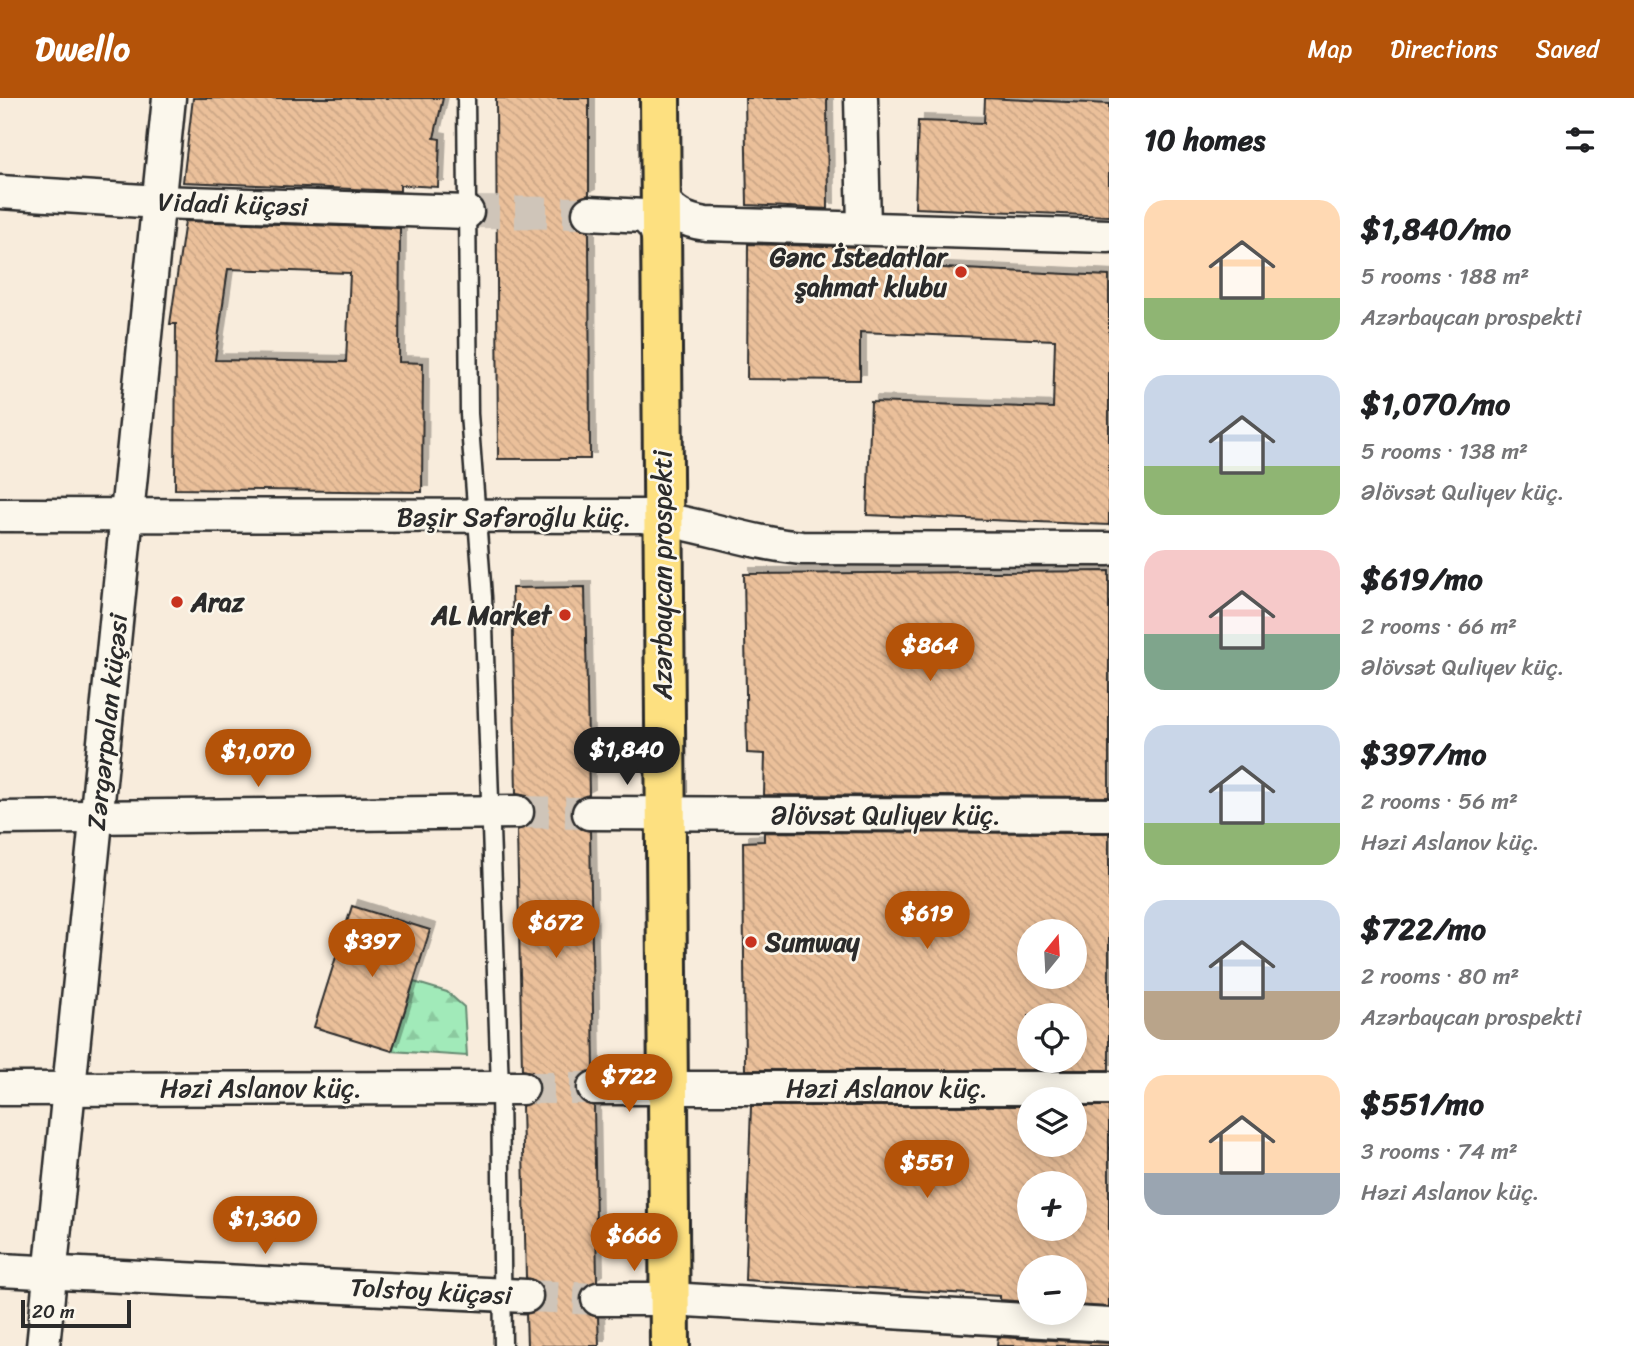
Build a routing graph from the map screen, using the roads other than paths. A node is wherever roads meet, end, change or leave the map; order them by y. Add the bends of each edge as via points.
1 (169, 98) edge
2 (466, 98) edge
3 (660, 98) edge
4 (861, 98) edge
5 (0, 192) edge
6 (660, 194) junction
7 (159, 202) junction
8 (467, 212) junction
9 (589, 213) tunnel mouth
10 (863, 227) junction
11 (1109, 236) edge
12 (661, 246) junction
13 (0, 515) edge
14 (127, 516) junction
15 (477, 517) junction
16 (662, 519) junction
17 (1109, 549) edge
18 (503, 812) junction
19 (589, 813) tunnel mouth
20 (663, 813) junction
21 (1109, 815) edge
22 (0, 818) edge
23 (98, 818) junction
24 (0, 1088) edge
25 (69, 1088) junction
26 (511, 1088) junction
27 (594, 1088) tunnel mouth
28 (666, 1088) junction
29 (1109, 1088) edge
30 (0, 1270) edge
31 (51, 1273) junction
32 (514, 1295) junction
33 (598, 1298) tunnel mouth
34 (670, 1299) junction
35 (1109, 1325) edge
36 (43, 1346) edge
37 (503, 1346) edge
38 (670, 1346) edge

1 - 7 street, Zərgərpalan küçəsi
2 - 8 lane
3 - 6 main road, Azərbaycan prospekti
4 - 10 street
5 - 7 street, Vidadi küçəsi
6 - 10 street via 671,211 693,222
6 - 12 main road, Azərbaycan prospekti
7 - 8 street, Vidadi küçəsi
7 - 14 street, Zərgərpalan küçəsi
8 - 15 lane via 470,414
9 - 12 street via 644,216 655,227
10 - 11 street
12 - 16 main road, Azərbaycan prospekti
13 - 14 street, Bəşir Səfəroğlu küç.
14 - 15 street, Bəşir Səfəroğlu küç.
14 - 23 street, Zərgərpalan küçəsi
15 - 16 street, Bəşir Səfəroğlu küç.
15 - 18 lane
16 - 17 street, Bəşir Səfəroğlu küç. via 802,548
16 - 20 main road, Azərbaycan prospekti
18 - 23 street
18 - 26 lane
19 - 20 street, Əlövsət Quliyev küç.
20 - 21 street, Əlövsət Quliyev küç.
20 - 28 main road, Azərbaycan prospekti
22 - 23 street
23 - 25 street, Zərgərpalan küçəsi
24 - 25 street, Həzi Aslanov küç.
25 - 26 street, Həzi Aslanov küç.
25 - 31 street, Zərgərpalan küçəsi
26 - 32 lane
27 - 28 street, Həzi Aslanov küç.
28 - 29 street, Həzi Aslanov küç.
28 - 34 main road, Azərbaycan prospekti
30 - 31 street, Tolstoy küçəsi
31 - 32 street, Tolstoy küçəsi
31 - 36 street, Zərgərpalan küçəsi
32 - 37 lane
33 - 34 street
34 - 35 street
34 - 38 main road, Azərbaycan prospekti

